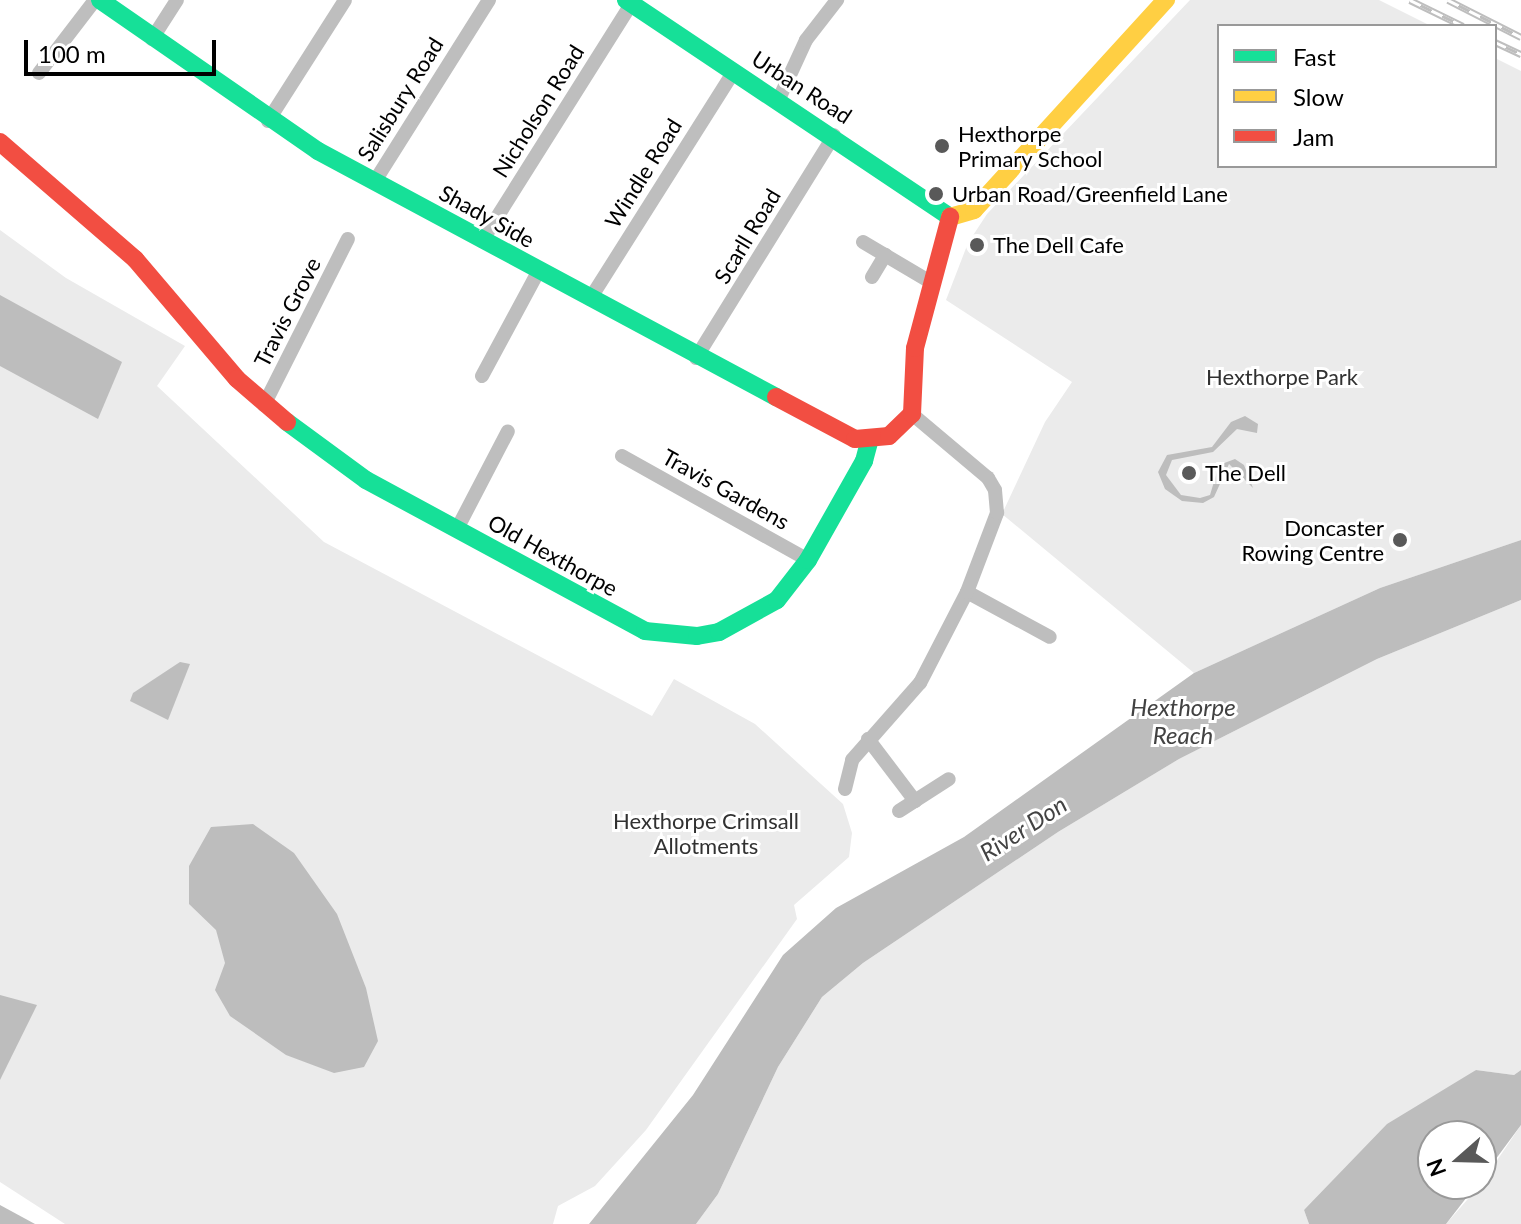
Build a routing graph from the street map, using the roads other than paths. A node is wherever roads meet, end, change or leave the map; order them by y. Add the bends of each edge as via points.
1 (97, 0) edge
2 (177, 0) edge
3 (345, 0) edge
4 (489, 0) edge
5 (837, 0) edge
6 (1166, 0) edge
7 (628, 2) edge
8 (152, 39) junction
9 (734, 71) junction
10 (39, 73) dead end
11 (778, 101) junction
12 (268, 121) junction
13 (834, 135) junction
14 (0, 142) edge
15 (375, 181) junction
16 (950, 217) junction
17 (348, 239) dead end
18 (482, 241) junction
19 (863, 242) dead end
20 (885, 255) junction
21 (538, 272) junction
22 (872, 277) dead end
23 (932, 283) junction
24 (590, 299) junction
25 (696, 358) junction
26 (482, 376) dead end
27 (264, 405) junction
28 (912, 414) junction
29 (508, 431) dead end
30 (869, 442) junction
31 (622, 456) dead end
32 (457, 529) junction
33 (808, 560) junction
34 (967, 592) junction
35 (1050, 637) dead end
36 (868, 739) junction
37 (949, 779) dead end
38 (845, 789) dead end
39 (915, 801) junction
40 (899, 811) dead end

1 - 8 street, Shady Side
1 - 10 street
2 - 8 street
3 - 12 street
4 - 15 street, Salisbury Road
5 - 11 street via 806,40
6 - 16 street via 974,210
7 - 9 street, Urban Road
7 - 18 street, Nicholson Road
8 - 12 street, Shady Side
9 - 11 street, Urban Road
9 - 24 street, Windle Road
11 - 13 street, Urban Road
12 - 15 street, Shady Side
13 - 16 street, Urban Road
13 - 25 street, Scarll Road
14 - 27 street, Old Hexthorpe via 135,259
15 - 18 street, Shady Side
16 - 23 street
17 - 27 street, Travis Grove
18 - 21 street, Shady Side
19 - 20 street
20 - 22 street
20 - 23 street
21 - 24 street, Shady Side
21 - 26 street
23 - 28 street via 915,348
24 - 25 street, Shady Side
25 - 30 street, Shady Side via 844,436
27 - 32 street, Old Hexthorpe via 343,465
28 - 30 street via 899,430
28 - 34 street via 995,490 997,513
29 - 32 street
30 - 33 street, Old Hexthorpe via 864,461
31 - 33 street, Travis Gardens
32 - 33 street, Old Hexthorpe via 625,622 667,634 697,636 743,623 790,587
34 - 35 street
34 - 36 street via 920,683
36 - 38 street via 846,770
36 - 39 street
37 - 39 street
39 - 40 street

